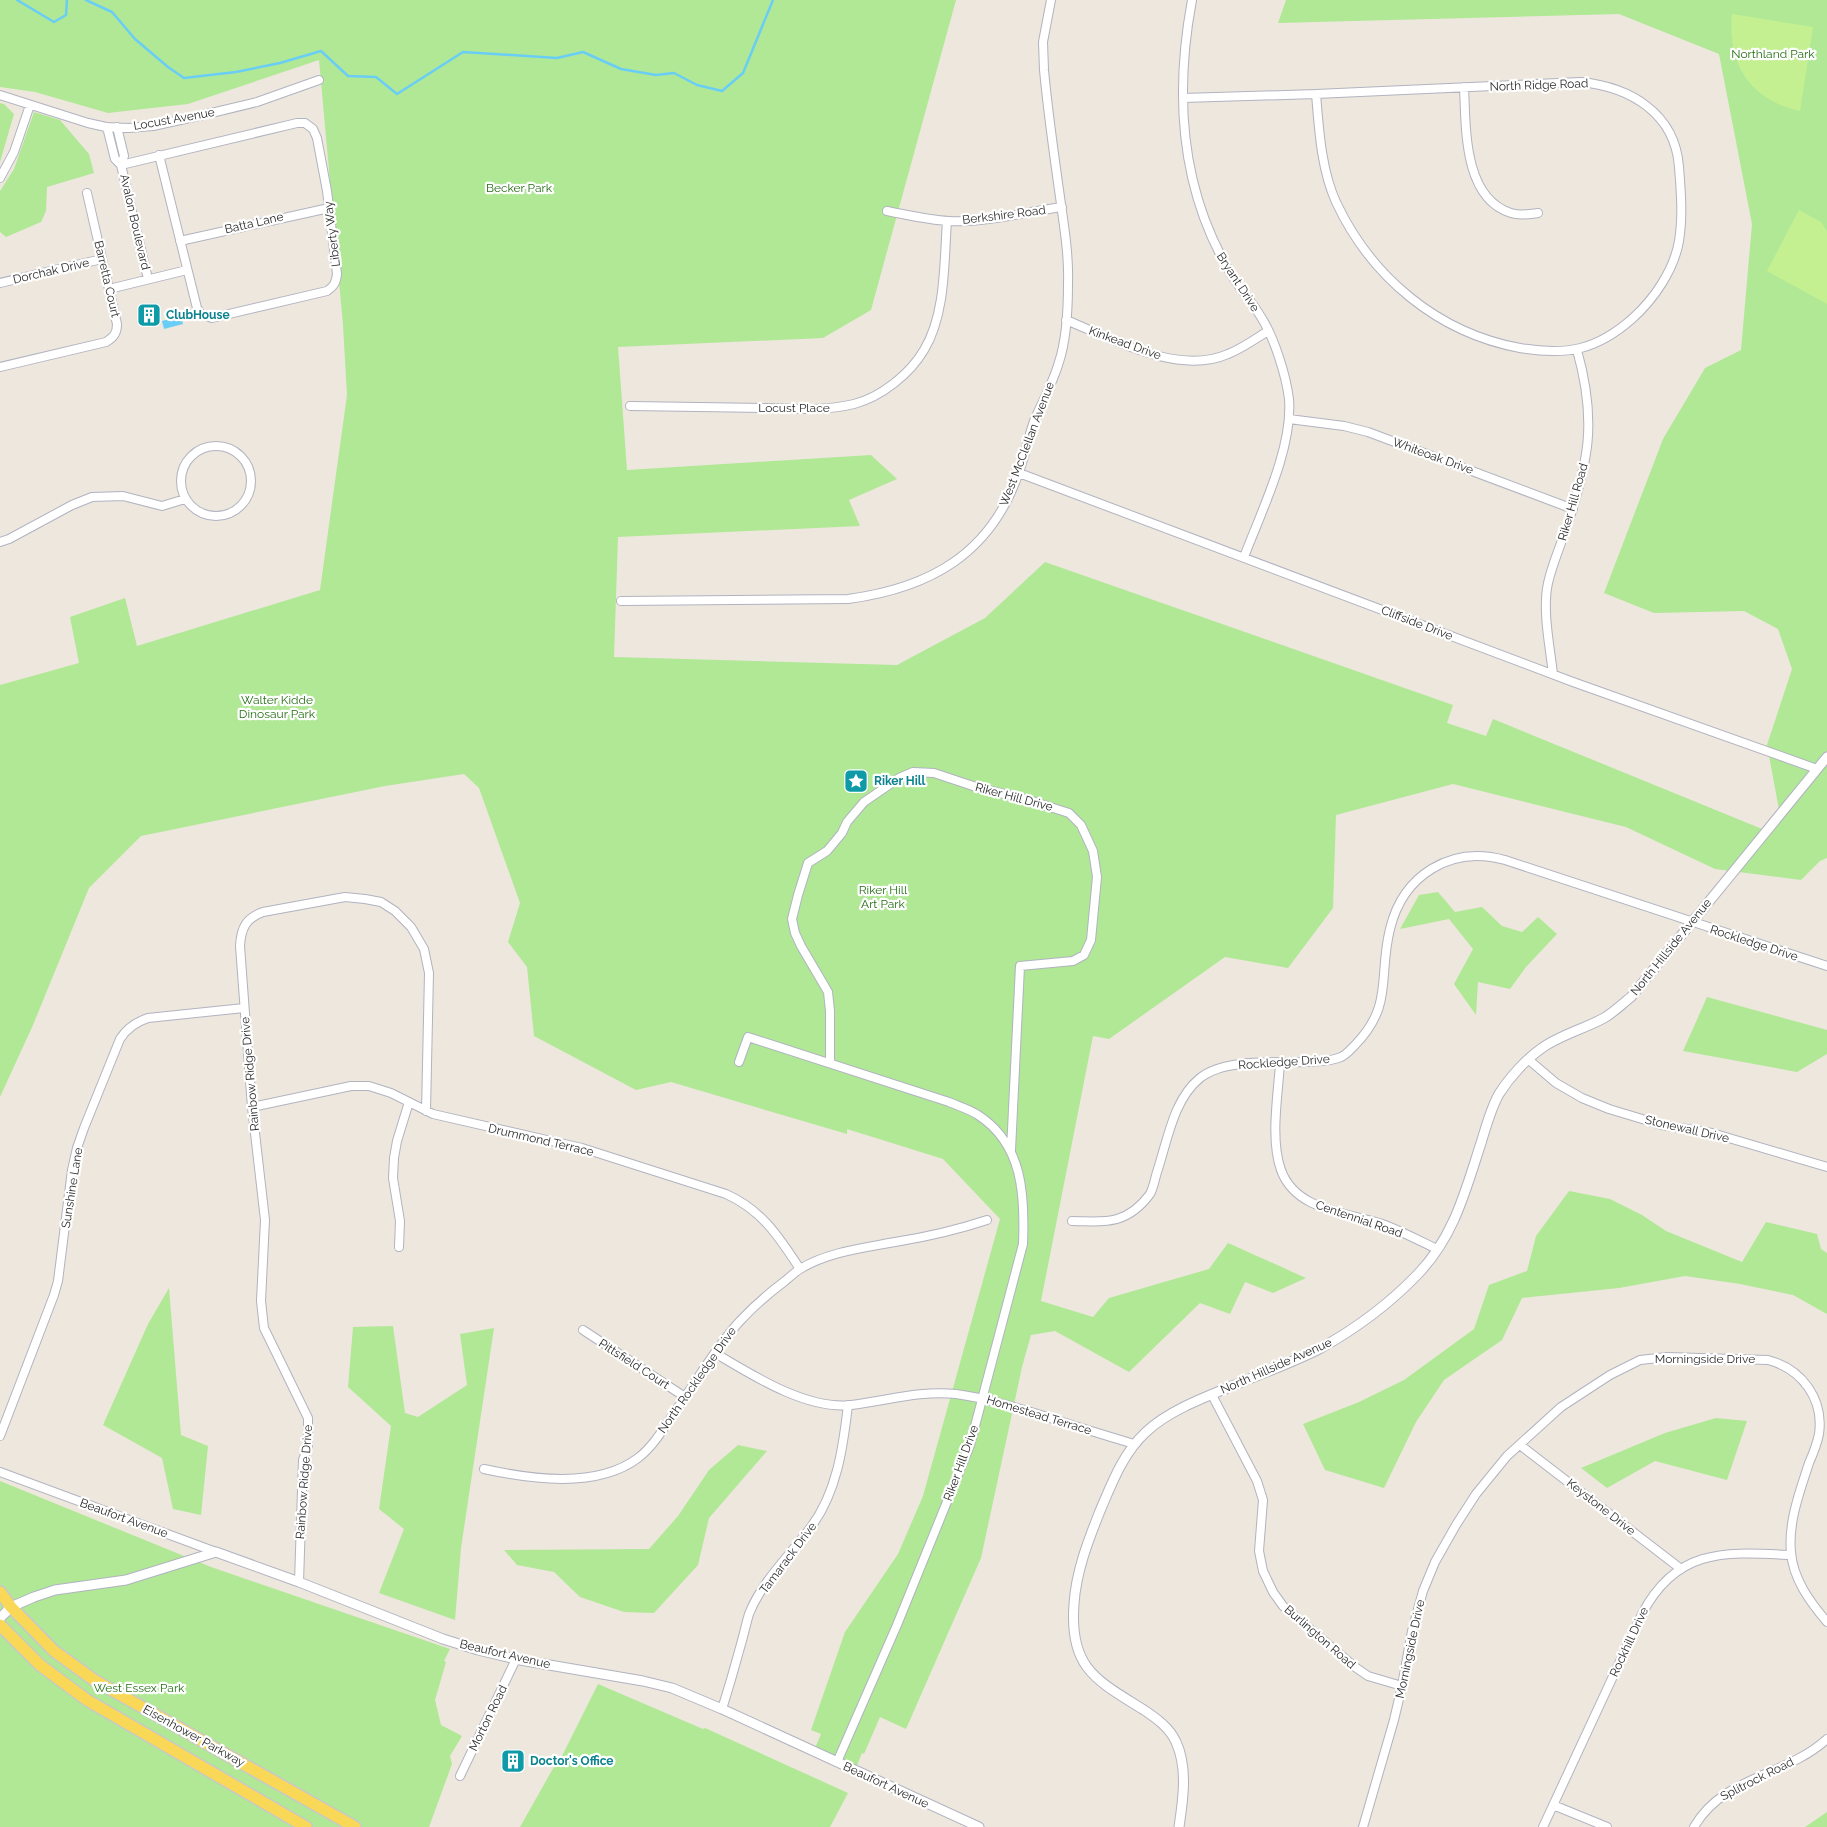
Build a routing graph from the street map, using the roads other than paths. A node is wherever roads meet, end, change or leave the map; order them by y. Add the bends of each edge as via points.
1 (1051, 0) edge
2 (1192, 0) edge
3 (319, 80) dead end
4 (1464, 87) junction
5 (1316, 94) junction
6 (0, 95) edge
7 (1183, 98) junction
8 (30, 105) junction
9 (107, 127) junction
10 (117, 127) junction
11 (159, 155) junction
12 (121, 164) junction
13 (0, 178) edge
14 (87, 193) dead end
15 (329, 208) junction
16 (1062, 208) junction
17 (888, 211) dead end
18 (1538, 214) dead end
19 (947, 220) junction
20 (180, 241) junction
21 (102, 259) junction
22 (187, 270) junction
23 (148, 279) junction
24 (0, 283) edge
25 (109, 289) junction
26 (1066, 320) junction
27 (1268, 331) junction
28 (1576, 350) junction
29 (0, 367) edge
30 (630, 406) dead end
31 (1288, 419) junction
32 (1019, 472) junction
33 (185, 500) junction
34 (1573, 509) junction
35 (0, 542) edge
36 (1244, 558) junction
37 (621, 601) dead end
38 (1553, 674) junction
39 (1827, 757) edge
40 (1817, 769) junction
41 (1692, 922) junction
42 (1827, 966) edge
43 (244, 1008) junction
44 (1529, 1060) junction
45 (739, 1062) dead end
46 (830, 1063) junction
47 (1280, 1063) junction
48 (409, 1102) junction
49 (252, 1107) junction
50 (426, 1111) junction
51 (1011, 1150) junction
52 (1827, 1167) edge
53 (987, 1220) dead end
54 (1072, 1221) dead end
55 (399, 1247) dead end
56 (1437, 1249) junction
57 (800, 1269) junction
58 (583, 1330) dead end
59 (715, 1353) junction
60 (1212, 1395) junction
61 (685, 1397) junction
62 (983, 1398) junction
63 (848, 1405) junction
64 (0, 1436) edge
65 (1134, 1444) junction
66 (1520, 1445) junction
67 (484, 1469) dead end
68 (0, 1472) edge
69 (216, 1552) junction
70 (1791, 1555) junction
71 (1681, 1569) junction
72 (298, 1582) junction
73 (0, 1592) edge
74 (11, 1607) junction
75 (0, 1618) edge
76 (1827, 1622) edge
77 (0, 1624) edge
78 (516, 1659) junction
79 (1402, 1686) junction
80 (722, 1710) junction
81 (1827, 1739) edge
82 (837, 1762) junction
83 (460, 1776) dead end
84 (1553, 1805) junction
85 (306, 1827) edge
86 (355, 1827) edge
87 (979, 1827) edge
88 (1179, 1827) edge
89 (1363, 1827) edge
90 (1543, 1827) edge
91 (1607, 1827) edge
92 (1694, 1827) edge

1 - 16 street, West McClellan Avenue via 1043,42 1044,70
2 - 7 street, Bryant Drive
3 - 10 street, Locust Avenue via 257,102 203,115 153,126
4 - 5 street, North Ridge Road
4 - 18 street via 1466,144 1484,192 1512,213
4 - 28 street, North Ridge Road via 1599,84 1621,90 1643,102 1673,139 1682,201 1679,242 1667,274 1649,301 1626,324 1599,341
5 - 7 street, North Ridge Road
5 - 28 street via 1324,157 1335,199 1370,257 1398,288 1436,317 1480,338 1528,349
6 - 8 street, Locust Avenue
7 - 27 street, Bryant Drive via 1188,163 1201,212 1228,269
8 - 9 street, Locust Avenue
8 - 13 street via 14,152
9 - 10 street, Locust Avenue
9 - 12 street, Avalon Boulevard via 115,159
10 - 12 street, Avalon Boulevard via 124,156
11 - 12 street, Liberty Way
11 - 15 street, Liberty Way via 305,123 317,138
11 - 20 street, Liberty Way
12 - 23 street, Avalon Boulevard
14 - 21 street, Barretta Court
15 - 20 street, Batta Lane
15 - 22 street, Liberty Way via 337,274 333,287 327,290 212,318 201,314 197,308
16 - 19 street, Berkshire Road via 972,220
16 - 26 street, West McClellan Avenue via 1067,244
17 - 19 street, Berkshire Road
19 - 30 street, Locust Place via 942,291 937,317 925,349 903,376 869,398 854,404 818,409
20 - 22 street, Liberty Way
21 - 24 street, Dorchak Drive
21 - 25 street, Barretta Court
22 - 23 street, Avalon Boulevard
23 - 25 street, Avalon Boulevard
25 - 29 street, Barretta Court via 118,324 112,338
26 - 27 street, Kinkead Drive via 1156,356 1193,361 1227,355
26 - 32 street, West McClellan Avenue via 1059,363 1033,423
27 - 31 street, Bryant Drive via 1289,398
28 - 34 street, Riker Hill Road via 1585,378 1589,433
31 - 34 street, Whiteoak Drive via 1368,432
31 - 36 street, Bryant Drive via 1273,483
32 - 36 street, Cliffside Drive
32 - 37 street, West McClellan Avenue via 992,527 948,566 904,588 848,599
33 - 33 street via 192,508 213,517 234,512 243,504 251,484 246,462 227,448 215,446 199,450 185,464 181,476
33 - 35 street via 162,506 123,496 92,497
34 - 38 street, Riker Hill Road via 1546,596
36 - 38 street, Cliffside Drive
38 - 40 street, Cliffside Drive
39 - 40 street, North Hillside Avenue
40 - 41 street, North Hillside Avenue
41 - 42 street, Rockledge Drive
41 - 44 street, North Hillside Avenue via 1631,997 1606,1017 1542,1047
41 - 47 street, Rockledge Drive via 1495,857 1450,860 1419,878 1398,908 1390,929 1379,1008 1371,1028 1341,1057
43 - 49 street, Rainbow Ridge Drive
43 - 50 street, Rainbow Ridge Drive via 241,938 242,929 254,915 345,898 382,902 411,927 424,949 429,973
43 - 64 street, Sunshine Lane via 148,1018 138,1021 120,1039 77,1148 54,1295
44 - 52 street, Stonewall Drive via 1556,1083 1608,1109 1662,1125 1712,1133
44 - 56 street, North Hillside Avenue via 1498,1096 1462,1200 1449,1232
45 - 46 street, Riker Hill Drive via 748,1036
46 - 51 street, Riker Hill Drive via 978,1114 999,1133
46 - 51 street, Riker Hill Drive via 828,992 801,946 792,919 808,864 827,851 864,802 913,772 934,773 1069,813 1081,825 1093,851 1098,877 1091,940 1084,954 1073,961 1020,966
47 - 54 street, Rockledge Drive via 1226,1066 1199,1079 1182,1101 1150,1193 1141,1205 1118,1219
47 - 56 street, Centennial Road via 1276,1134 1281,1169 1287,1183 1298,1196 1320,1206 1384,1225
48 - 49 street, Drummond Terrace via 369,1086 351,1086
48 - 50 street, Drummond Terrace
48 - 55 street via 394,1158
49 - 72 street, Rainbow Ridge Drive via 265,1220 261,1301 264,1328 308,1418
50 - 57 street, Drummond Terrace via 582,1148 726,1194 743,1202 760,1216
51 - 62 street, Riker Hill Drive via 1021,1180 1023,1244
53 - 57 street, North Rockledge Drive via 843,1252
56 - 60 street, North Hillside Avenue via 1415,1277 1356,1326 1319,1349
57 - 59 street, North Rockledge Drive via 746,1314
58 - 61 street, Pittsfield Court
59 - 61 street, North Rockledge Drive
59 - 63 street, Homestead Terrace via 782,1390 817,1401
60 - 65 street, North Hillside Avenue via 1165,1417
60 - 79 street, Burlington Road via 1257,1481 1263,1500 1259,1551 1263,1571 1273,1592 1283,1606 1355,1667 1368,1676
61 - 67 street, North Rockledge Drive via 639,1457 608,1472 561,1479 510,1475
62 - 63 street, Homestead Terrace via 925,1393
62 - 65 street, Homestead Terrace
62 - 82 street, Riker Hill Drive via 970,1445
63 - 80 street, Tamarack Drive via 839,1465 822,1511 776,1570 750,1614
65 - 88 street, North Hillside Avenue via 1121,1464 1089,1537 1076,1585 1073,1622 1080,1656 1089,1671 1101,1683 1152,1715 1175,1740 1183,1772
66 - 70 street, Morningside Drive via 1561,1407 1610,1374 1640,1360 1667,1357 1752,1359 1781,1364 1798,1375 1811,1390 1820,1422 1791,1533
66 - 71 street, Keystone Drive
66 - 79 street, Morningside Drive via 1476,1494 1435,1562 1412,1631
68 - 69 street, Beaufort Avenue
69 - 72 street, Beaufort Avenue
69 - 74 street via 126,1580 55,1590
70 - 71 street, Rockhill Drive via 1728,1553 1706,1557
70 - 76 street, Morningside Drive via 1803,1590
71 - 84 street, Rockhill Drive via 1660,1586 1648,1604
72 - 78 street, Beaufort Avenue via 443,1639
73 - 74 main road, Eisenhower Parkway
74 - 75 street
74 - 86 main road, Eisenhower Parkway via 54,1651 94,1680
77 - 85 main road, Eisenhower Parkway via 40,1665 87,1700
78 - 80 street, Beaufort Avenue via 672,1688
78 - 83 street, Morton Road
79 - 89 street, Morningside Drive
80 - 82 street, Beaufort Avenue
81 - 92 street, Splitrock Road via 1818,1747 1726,1792 1701,1814
82 - 87 street, Beaufort Avenue
84 - 90 street, Rockhill Drive
84 - 91 street

